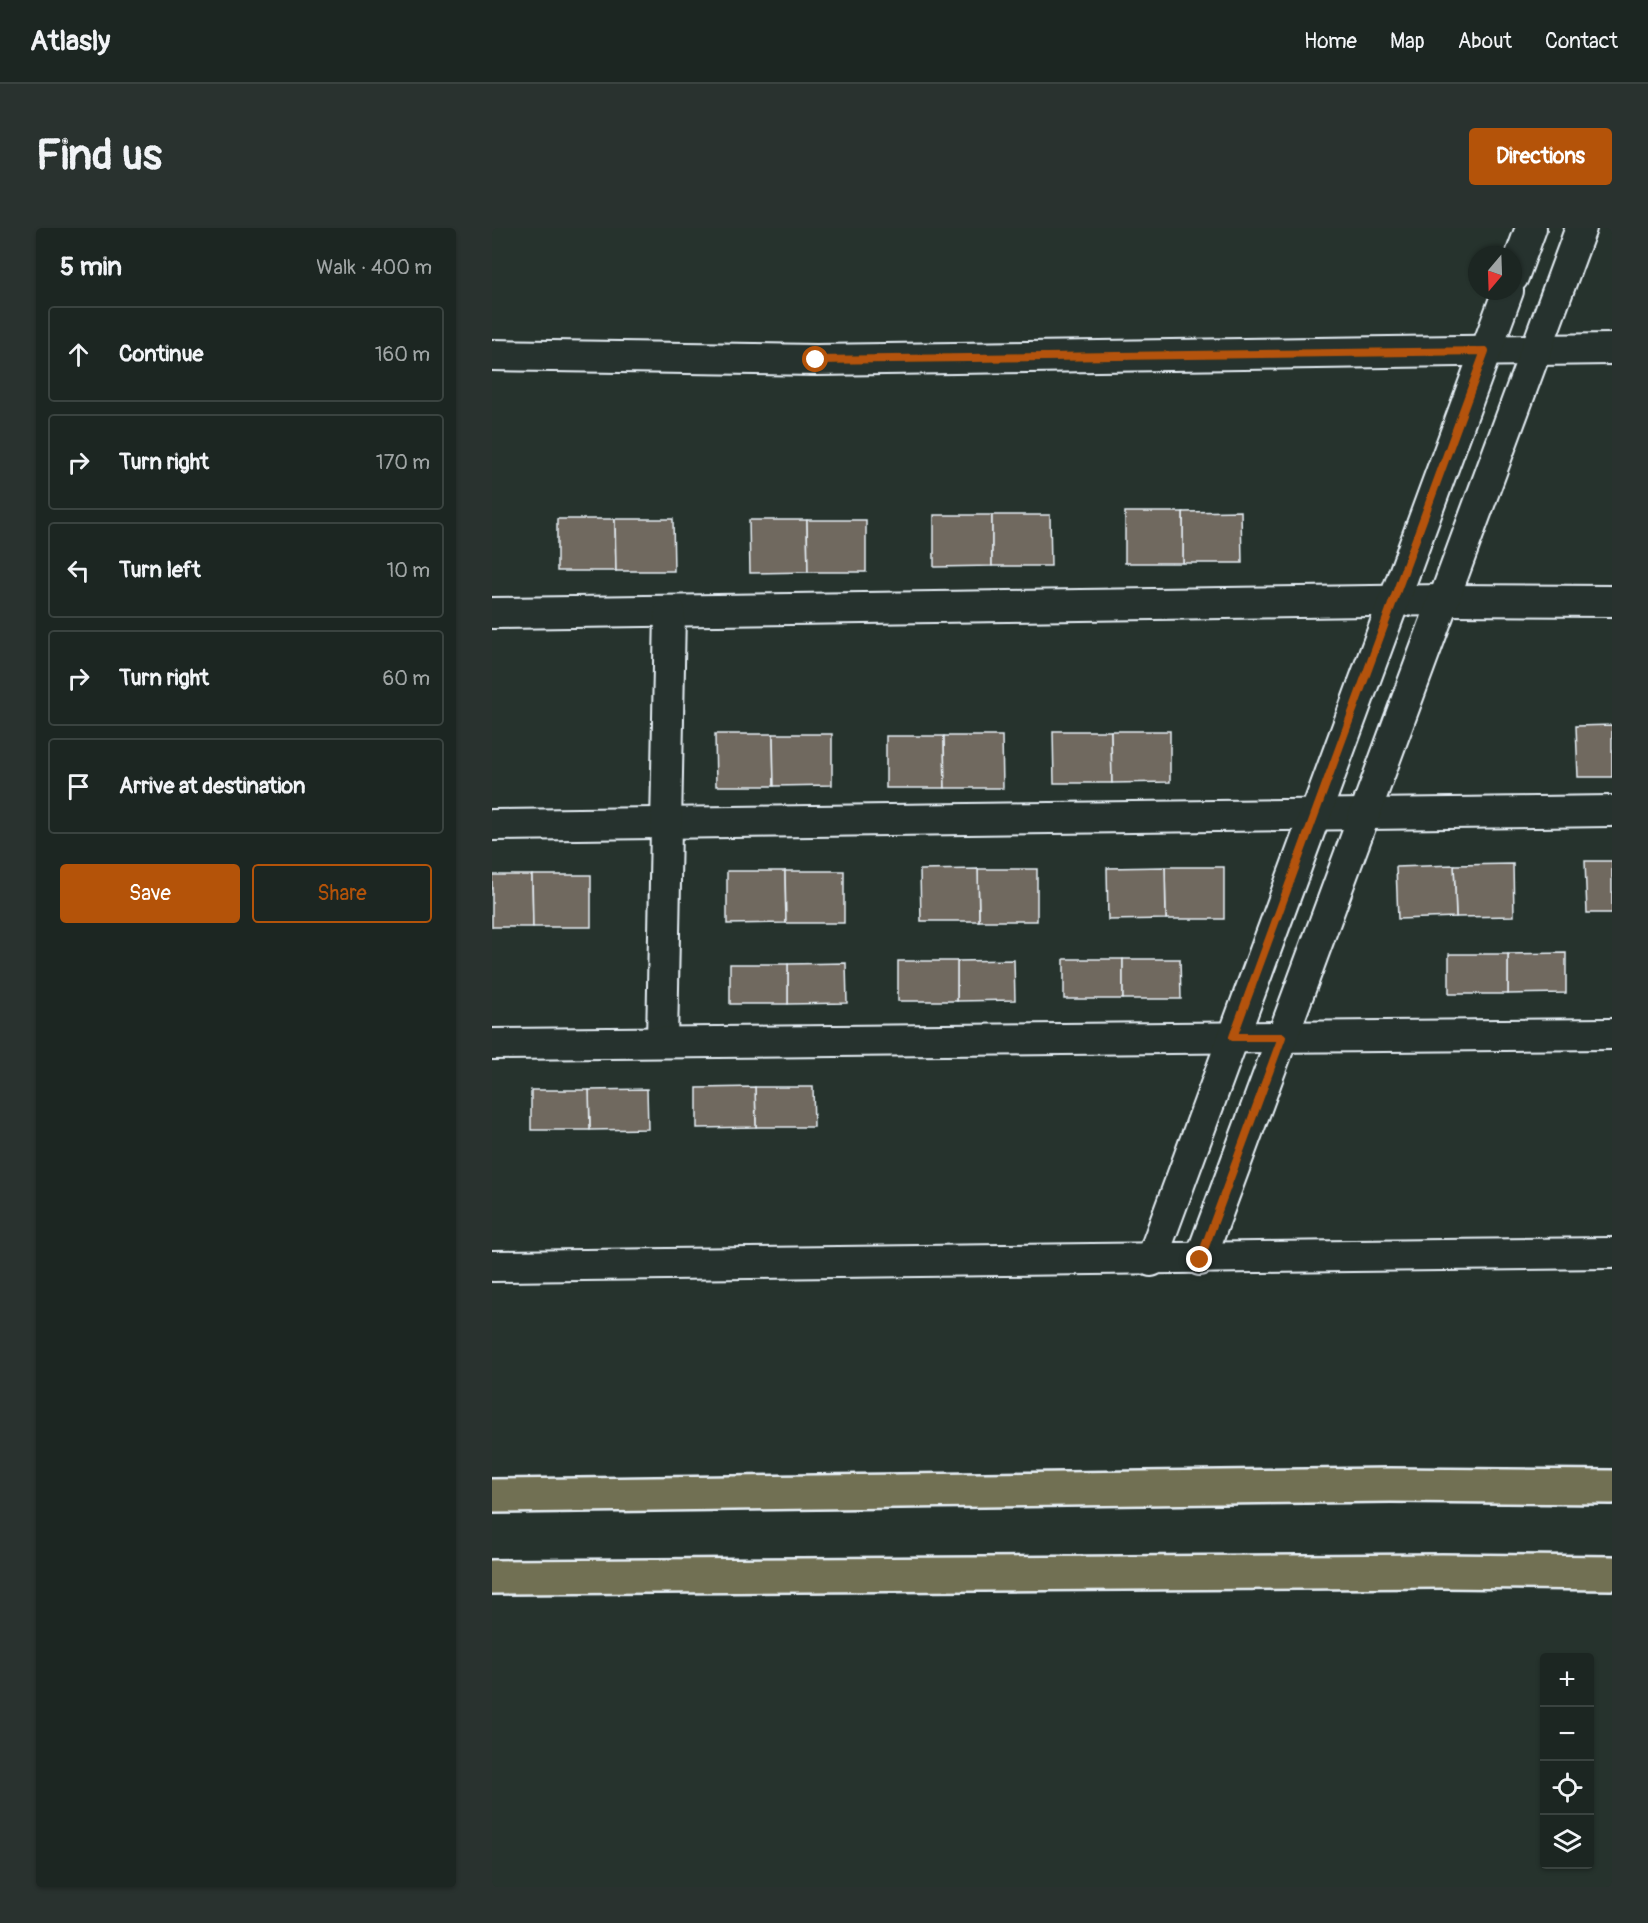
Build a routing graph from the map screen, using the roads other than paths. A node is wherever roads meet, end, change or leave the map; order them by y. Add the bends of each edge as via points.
1 (1531, 228) edge
2 (1581, 228) edge
3 (1522, 252) edge
4 (1505, 300) edge
5 (1612, 349) edge
6 (1485, 351) junction
7 (1535, 351) junction
8 (492, 355) edge
9 (1394, 600) junction
10 (1444, 600) junction
11 (1612, 601) edge
12 (670, 611) junction
13 (492, 613) edge
14 (1612, 811) edge
15 (1364, 814) junction
16 (1315, 815) junction
17 (666, 823) junction
18 (492, 825) edge
19 (1612, 1034) edge
20 (1233, 1037) junction
21 (1282, 1037) junction
22 (662, 1042) junction
23 (492, 1044) edge
24 (1612, 1254) edge
25 (1200, 1260) junction
26 (1151, 1261) junction
27 (492, 1266) edge
28 (1612, 1487) edge
29 (492, 1496) edge
30 (1612, 1573) edge
31 (492, 1577) edge

1 - 3 street
2 - 7 street
4 - 6 street
5 - 7 street
6 - 7 street
6 - 8 street via 816,360
6 - 9 street
7 - 10 street
9 - 10 street
9 - 12 street
9 - 16 street
10 - 11 street
10 - 15 street
12 - 13 street
12 - 17 street
14 - 15 street
15 - 16 street
15 - 21 street
16 - 17 street
16 - 20 street
17 - 18 street
17 - 22 street
19 - 21 street
20 - 21 street
20 - 22 street
20 - 26 street
21 - 25 street
22 - 23 street
24 - 25 street
25 - 26 street
26 - 27 street
28 - 29 highway via 1391,1485
30 - 31 highway via 1442,1570

